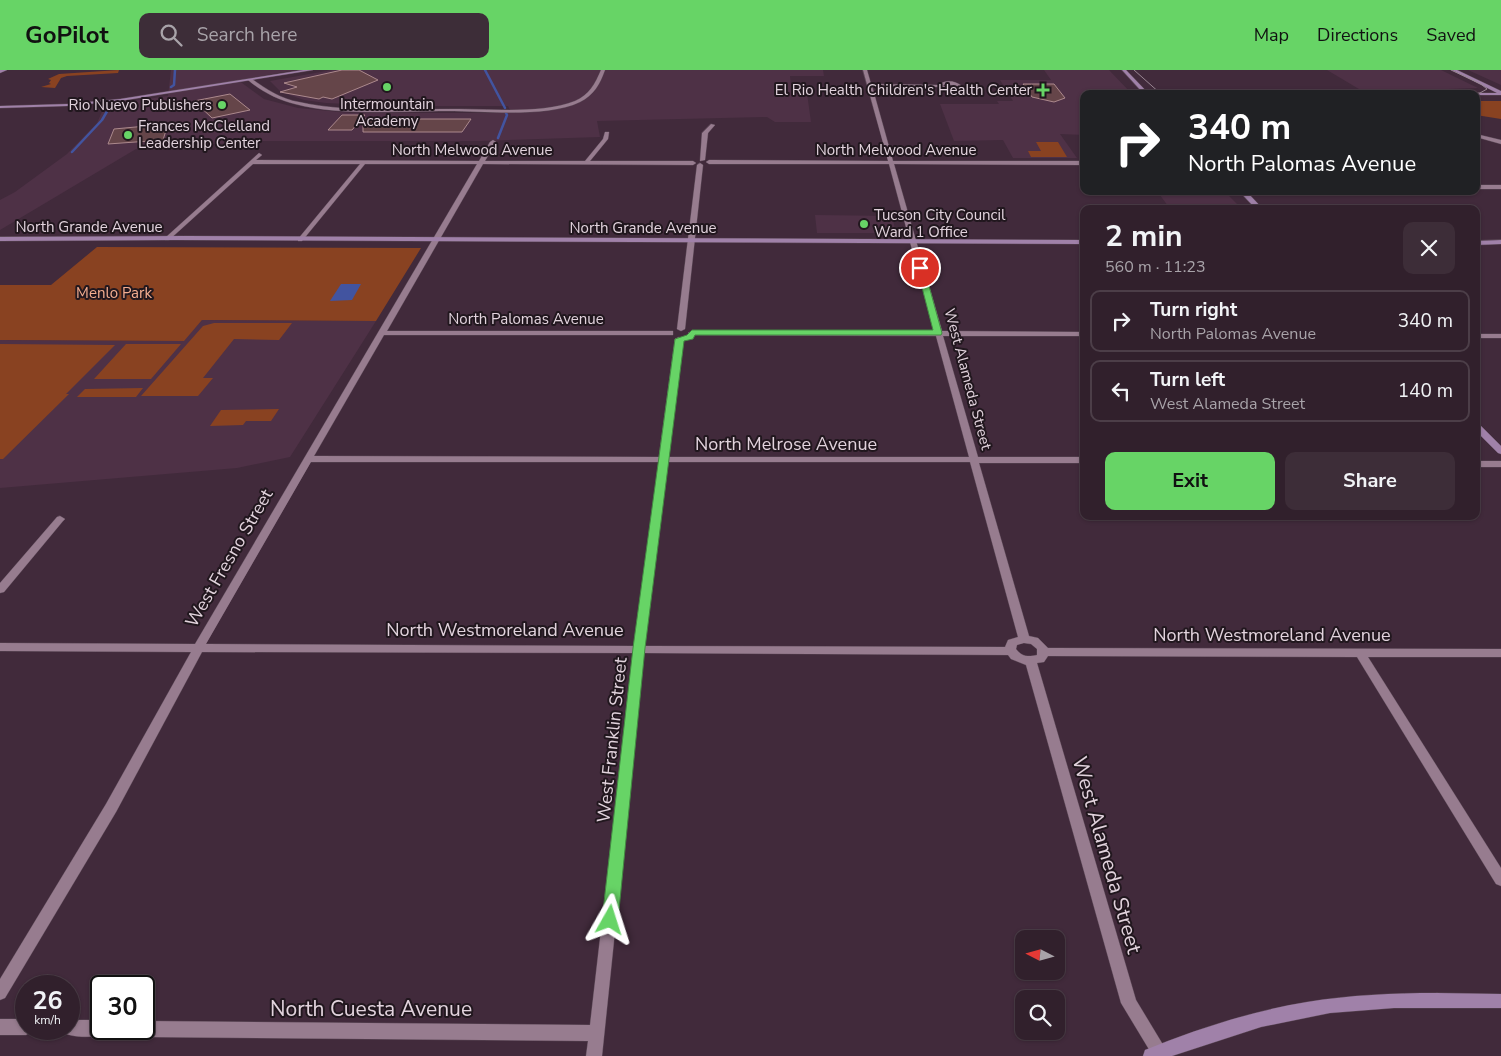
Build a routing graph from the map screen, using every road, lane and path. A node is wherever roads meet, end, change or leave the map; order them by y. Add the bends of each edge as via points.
1 (5, 70) edge
2 (311, 70) edge
3 (603, 70) edge
4 (865, 70) edge
5 (1124, 70) edge
6 (1454, 70) edge
7 (0, 72) edge
8 (250, 80) junction
9 (870, 85) junction
10 (940, 86) dead end
11 (1143, 90) edge
12 (1501, 93) edge
13 (1480, 94) edge
14 (0, 107) edge
15 (713, 125) dead end
16 (606, 133) dead end
17 (1480, 136) edge
18 (493, 142) dead end
19 (1501, 142) edge
20 (259, 154) dead end
21 (251, 162) junction
22 (364, 162) junction
23 (482, 162) junction
24 (587, 162) junction
25 (701, 162) junction
26 (892, 163) junction
27 (1080, 163) edge
28 (1480, 187) edge
29 (1501, 187) edge
30 (1246, 195) edge
31 (1256, 205) edge
32 (0, 239) edge
33 (167, 239) junction
34 (300, 240) junction
35 (436, 240) junction
36 (692, 241) junction
37 (913, 242) junction
38 (1080, 242) edge
39 (1501, 242) edge
40 (1480, 243) edge
41 (382, 333) junction
42 (938, 333) junction
43 (677, 334) junction
44 (1080, 334) edge
45 (1480, 336) edge
46 (1501, 336) edge
47 (1480, 430) edge
48 (1501, 451) edge
49 (308, 459) junction
50 (973, 460) junction
51 (1080, 460) edge
52 (665, 461) junction
53 (1480, 464) edge
54 (1501, 464) edge
55 (60, 520) dead end
56 (0, 590) edge
57 (1024, 639) junction
58 (0, 647) edge
59 (198, 648) junction
60 (639, 648) junction
61 (1011, 650) junction
62 (1043, 652) junction
63 (1360, 653) junction
64 (1501, 653) edge
65 (1031, 662) junction
66 (1501, 880) edge
67 (0, 993) edge
68 (1501, 1002) edge
69 (0, 1027) edge
70 (15, 1027) edge
71 (155, 1028) edge
72 (597, 1032) junction
73 (1156, 1054) edge
74 (594, 1056) edge

1 - 7 main road
2 - 8 main road
3 - 8 street via 593,90 577,101 551,108 515,110 355,110 311,106 267,92
4 - 9 street, West Alameda Street
5 - 11 main road
6 - 12 main road
8 - 14 main road via 114,101
9 - 10 street
9 - 26 street, West Alameda Street
12 - 13 main road
15 - 25 street, West Franklin Street via 705,133
16 - 24 street
17 - 19 street
18 - 23 street, West Fresno Street
20 - 21 street
21 - 22 street, North Melwood Avenue
21 - 33 street
22 - 23 street, North Melwood Avenue
22 - 34 street
23 - 24 street, North Melwood Avenue
23 - 35 street, West Fresno Street
24 - 25 street, North Melwood Avenue
25 - 26 street, North Melwood Avenue
25 - 36 street, West Franklin Street
26 - 27 street, North Melwood Avenue
26 - 37 street, West Alameda Street
28 - 29 street
30 - 31 main road
32 - 33 main road, North Grande Avenue
33 - 34 main road, North Grande Avenue
34 - 35 main road, North Grande Avenue
35 - 36 main road, North Grande Avenue
35 - 41 street, West Fresno Street
36 - 37 main road, North Grande Avenue
36 - 43 street, West Franklin Street
37 - 38 main road, North Grande Avenue
37 - 42 street, West Alameda Street
39 - 40 main road
41 - 43 street, North Palomas Avenue
41 - 49 street, West Fresno Street
42 - 43 street via 692,333 690,337
42 - 44 street
42 - 50 street, West Alameda Street
43 - 52 street, West Franklin Street
45 - 46 street
47 - 48 main road
49 - 52 street, North Melrose Avenue
49 - 59 street, West Fresno Street
50 - 51 street, North Melrose Avenue
50 - 52 street, North Melrose Avenue
50 - 57 street, West Alameda Street
52 - 60 street, West Franklin Street
53 - 54 street
55 - 56 street
57 - 61 street via 1015,641
57 - 62 street via 1039,644
58 - 59 street, North Westmoreland Avenue
59 - 60 street, North Westmoreland Avenue
59 - 67 street, West Fresno Street via 111,808
60 - 61 street, North Westmoreland Avenue
60 - 72 street, West Franklin Street
61 - 65 street via 1020,659
62 - 63 street, North Westmoreland Avenue
62 - 65 street via 1040,659
63 - 64 street, North Westmoreland Avenue
63 - 66 street
65 - 73 street, West Alameda Street via 1129,1003
68 - 73 main road via 1406,1000 1329,1006 1261,1019
69 - 70 street
71 - 72 street, North Cuesta Avenue
72 - 74 street, West Franklin Street

